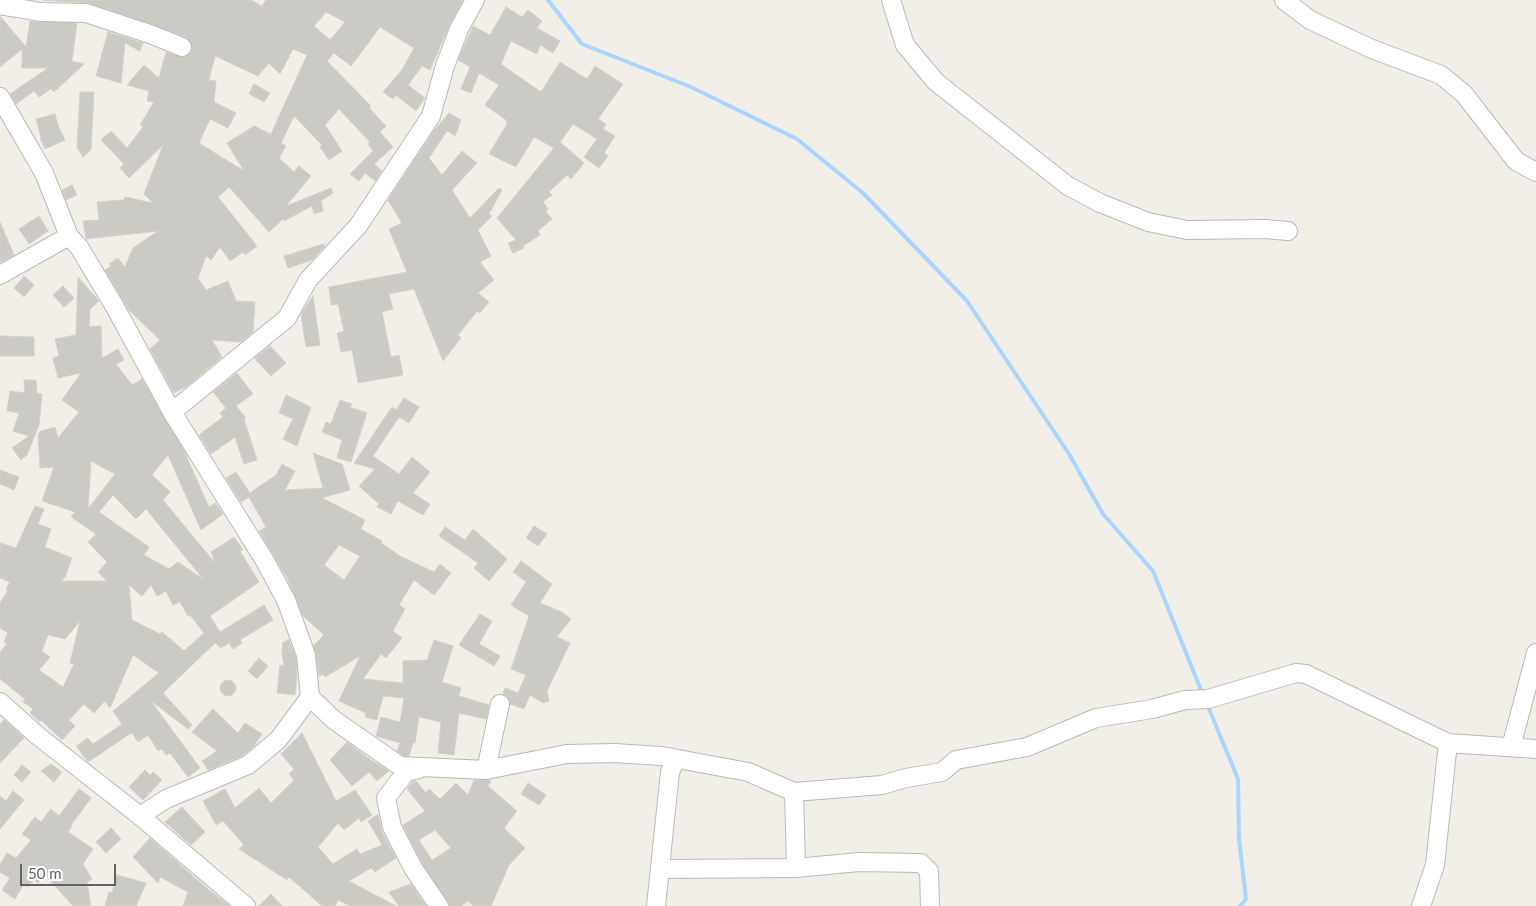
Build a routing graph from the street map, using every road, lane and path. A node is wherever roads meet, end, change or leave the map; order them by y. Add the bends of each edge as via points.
1 (475, 0) edge
2 (890, 0) edge
3 (1284, 0) edge
4 (0, 6) edge
5 (182, 46) dead end
6 (0, 97) edge
7 (1536, 172) edge
8 (1288, 231) dead end
9 (69, 236) junction
10 (0, 275) edge
11 (172, 412) junction
12 (1536, 652) edge
13 (310, 696) junction
14 (0, 702) edge
15 (500, 704) dead end
16 (1448, 743) junction
17 (1511, 747) junction
18 (1536, 749) edge
19 (676, 759) junction
20 (419, 769) junction
21 (486, 770) junction
22 (794, 792) junction
23 (140, 816) junction
24 (796, 868) junction
25 (661, 869) junction
26 (246, 906) edge
27 (439, 906) edge
28 (656, 906) edge
29 (930, 906) edge
30 (1421, 906) edge

1 - 11 street via 445,66 431,116 358,226 308,280 287,318
2 - 8 street via 905,45 936,82 1068,186 1148,222 1187,230
3 - 7 street via 1310,20 1372,49 1441,75 1464,94 1516,161
4 - 5 street via 40,12 86,13
6 - 9 street via 44,174
9 - 10 street
9 - 11 street via 115,307
11 - 13 street via 286,600 306,655
12 - 17 street
13 - 20 street via 334,720 400,766
13 - 23 street via 278,740 248,765 166,799
14 - 23 street
15 - 21 street
16 - 17 street
16 - 22 street via 1306,674 1296,673 1208,699 1185,700 1096,718 1027,747 956,760 942,772 882,785
16 - 30 street via 1435,865
17 - 18 street
19 - 21 street via 614,753 567,754
19 - 22 street via 748,772
19 - 25 street via 670,772 660,852
20 - 21 street
20 - 27 street via 406,772 386,798 392,827 413,868
22 - 24 street
23 - 26 street
24 - 25 street
24 - 29 street via 859,862 921,863 929,871
25 - 28 street

